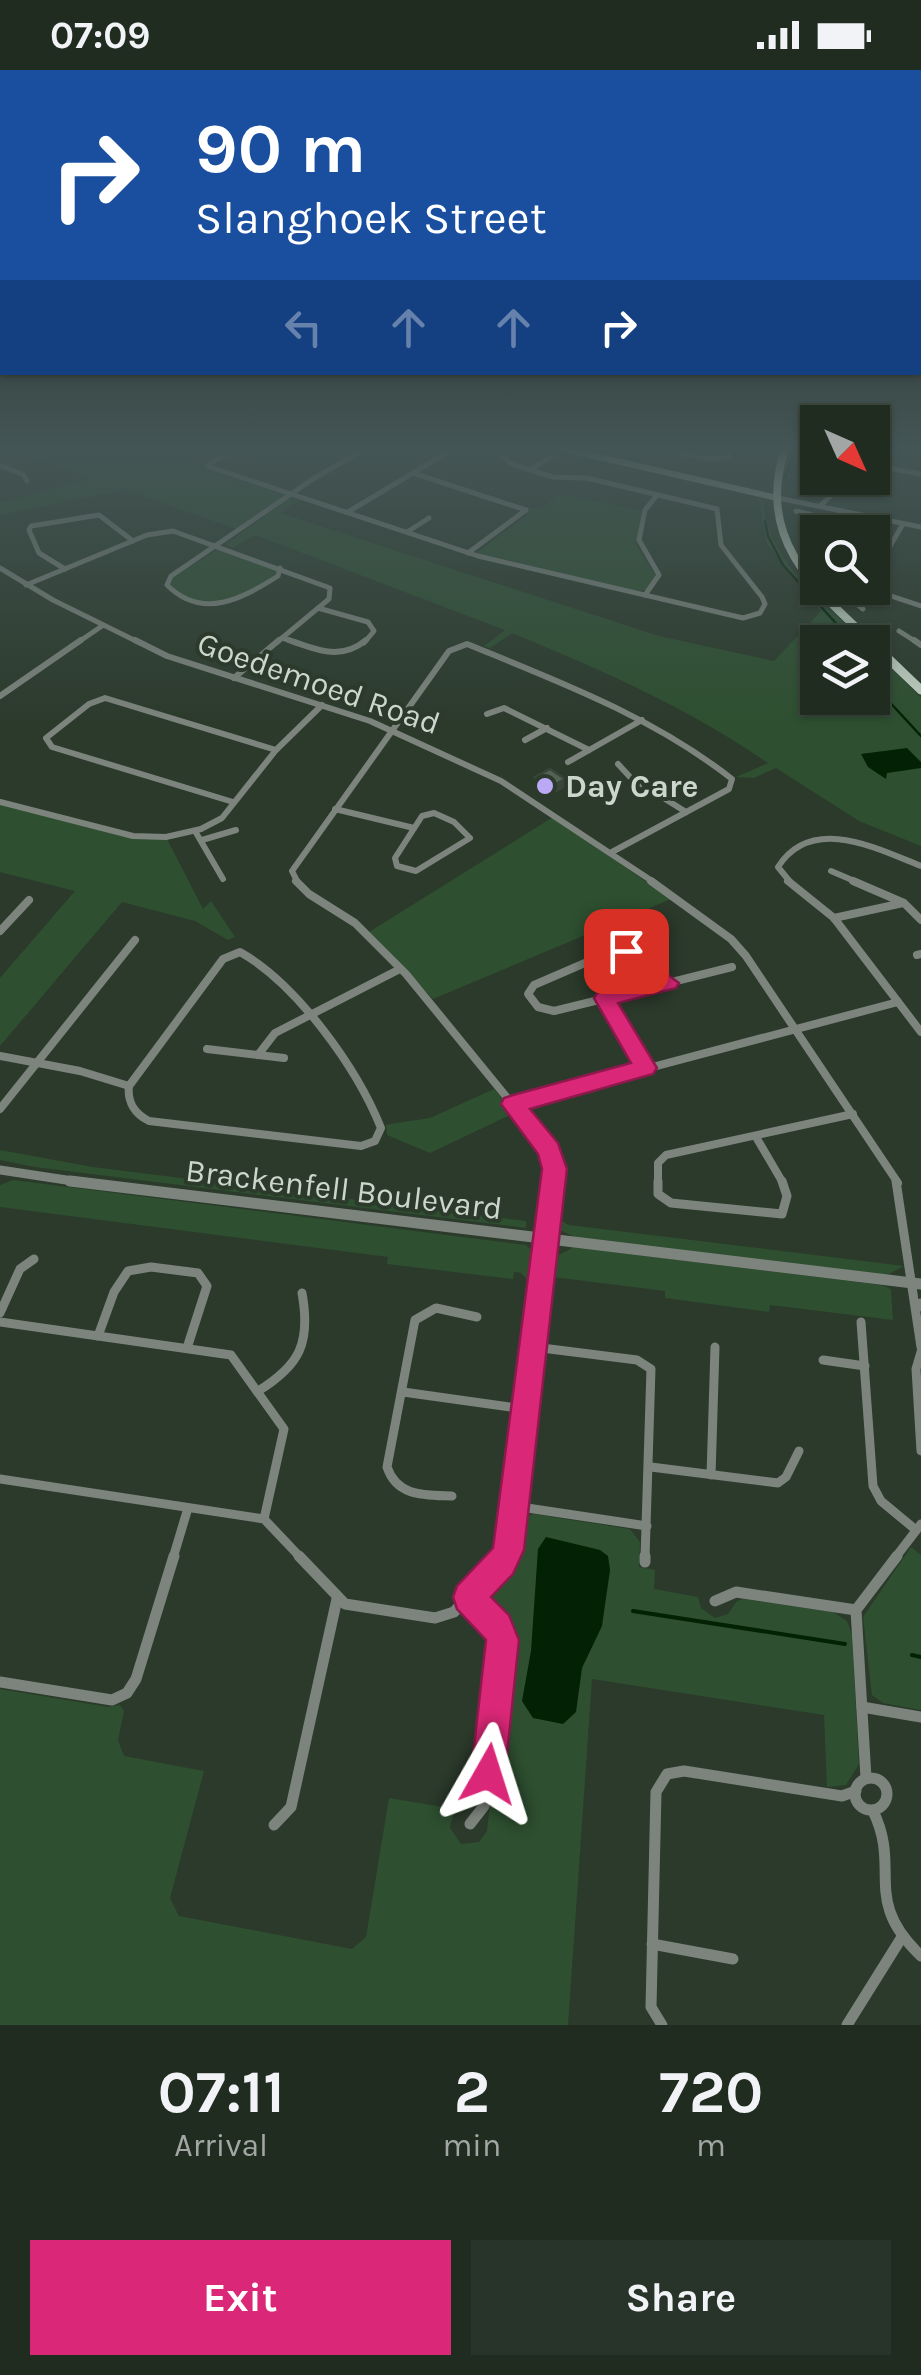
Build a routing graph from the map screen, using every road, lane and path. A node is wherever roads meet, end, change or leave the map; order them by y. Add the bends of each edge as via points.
1 (33, 540) edge
2 (137, 540) edge
3 (205, 540) edge
4 (223, 540) edge
5 (430, 540) edge
6 (485, 540) edge
7 (639, 540) edge
8 (721, 540) edge
9 (783, 540) edge
10 (134, 541) joint
11 (218, 544) junction
12 (468, 553) junction
13 (0, 568) edge
14 (280, 568) junction
15 (65, 569) junction
16 (26, 585) junction
17 (645, 594) junction
18 (890, 596) edge
19 (858, 605) edge
20 (921, 606) edge
21 (318, 608) junction
22 (863, 609) dead end
23 (854, 625) edge
24 (102, 626) junction
25 (899, 631) dead end
26 (282, 638) junction
27 (921, 645) edge
28 (890, 660) edge
29 (234, 678) junction
30 (921, 690) edge
31 (0, 696) edge
32 (322, 705) junction
33 (487, 714) dead end
34 (642, 720) junction
35 (548, 728) junction
36 (393, 730) junction
37 (525, 740) dead end
38 (276, 750) junction
39 (589, 750) junction
40 (568, 762) dead end
41 (618, 764) dead end
42 (0, 802) edge
43 (233, 802) junction
44 (335, 809) junction
45 (686, 812) junction
46 (414, 828) junction
47 (236, 830) dead end
48 (195, 831) junction
49 (202, 840) junction
50 (612, 852) junction
51 (921, 866) edge
52 (831, 871) dead end
53 (223, 879) dead end
54 (28, 900) dead end
55 (904, 902) junction
56 (834, 918) junction
57 (921, 920) edge
58 (0, 931) edge
59 (135, 940) dead end
60 (732, 967) dead end
61 (400, 969) junction
62 (668, 983) junction
63 (604, 998) junction
64 (898, 1002) junction
65 (309, 1017) junction
66 (796, 1028) junction
67 (921, 1032) edge
68 (207, 1050) dead end
69 (258, 1055) junction
70 (0, 1056) edge
71 (284, 1058) dead end
72 (38, 1063) junction
73 (645, 1068) junction
74 (128, 1086) junction
75 (513, 1104) junction
76 (0, 1109) edge
77 (854, 1114) junction
78 (756, 1137) junction
79 (0, 1170) edge
80 (546, 1238) junction
81 (34, 1259) dead end
82 (917, 1284) edge
83 (302, 1294) dead end
84 (919, 1306) edge
85 (0, 1313) edge
86 (477, 1317) dead end
87 (0, 1322) edge
88 (862, 1322) dead end
89 (98, 1336) junction
90 (534, 1347) junction
91 (715, 1347) dead end
92 (187, 1348) junction
93 (921, 1350) edge
94 (823, 1360) dead end
95 (864, 1366) junction
96 (258, 1391) junction
97 (403, 1392) junction
98 (524, 1409) junction
99 (799, 1451) dead end
100 (921, 1451) edge
101 (650, 1467) junction
102 (710, 1475) junction
103 (0, 1479) edge
104 (452, 1496) dead end
105 (514, 1506) junction
106 (188, 1508) junction
107 (264, 1519) junction
108 (647, 1526) junction
109 (919, 1527) edge
110 (645, 1562) dead end
111 (468, 1597) junction
112 (337, 1599) junction
113 (715, 1601) dead end
114 (856, 1610) junction
115 (0, 1682) edge
116 (862, 1706) junction
117 (921, 1718) edge
118 (866, 1778) junction
119 (856, 1791) junction
120 (873, 1811) junction
121 (470, 1824) dead end
122 (274, 1825) dead end
123 (902, 1938) junction
124 (652, 1944) junction
125 (921, 1956) edge
126 (733, 1959) dead end
127 (662, 2025) edge
128 (848, 2025) edge

1 - 15 street via 39,553
2 - 10 street
3 - 11 street
4 - 11 street
5 - 12 street
6 - 12 street
7 - 17 street via 658,576
8 - 17 street via 764,602 758,616
9 - 23 main road via 813,584
10 - 15 street
11 - 14 street
11 - 14 street via 169,578 169,589 218,607 278,576
12 - 17 street
13 - 16 street, Goedemoed Road
14 - 21 street via 330,588
15 - 16 street
16 - 24 street, Goedemoed Road
18 - 20 street
19 - 22 street
21 - 26 street
21 - 26 street via 368,622 374,632 362,648 344,654
24 - 29 street, Goedemoed Road
24 - 31 street
25 - 27 street
26 - 29 street
28 - 30 main road
29 - 32 street, Goedemoed Road
32 - 36 street, Goedemoed Road
32 - 38 street
33 - 35 street via 504,708
34 - 36 street via 467,644 449,651
34 - 39 street
34 - 45 street via 732,778 731,787
35 - 37 street
35 - 39 street
36 - 44 street
36 - 50 street, Goedemoed Road via 511,786
38 - 43 street
38 - 43 street via 106,698 46,738 52,746
39 - 40 street
41 - 45 street
42 - 48 street via 132,836
43 - 48 street via 222,818
44 - 46 street
44 - 61 street via 295,863 293,879 350,918
45 - 50 street
46 - 46 street via 434,813 470,836 408,872 394,860
47 - 49 street
48 - 49 street
49 - 53 street
50 - 66 street, Goedemoed Road via 731,939
51 - 56 street via 846,836 821,838 783,858 778,867 784,877
52 - 55 street
54 - 58 street
55 - 56 street
55 - 57 street
56 - 64 street
59 - 72 street
60 - 62 street
61 - 65 street
61 - 75 street
62 - 63 street
62 - 63 street via 619,950 528,992 547,1012
63 - 73 street
64 - 66 street
64 - 67 street
65 - 69 street via 268,1038
65 - 74 street via 282,982 249,956 228,954
65 - 74 street via 374,1107 381,1131 371,1143 149,1121 137,1113
66 - 73 street
66 - 77 street, Goedemoed Road
68 - 69 street
69 - 71 street
70 - 72 street
72 - 74 street
72 - 76 street
73 - 75 street
75 - 80 street via 554,1163
77 - 78 street
77 - 82 street, Goedemoed Road via 902,1193
78 - 78 street via 663,1156 658,1194 672,1204 782,1214 788,1192
79 - 80 street, Brackenfell Boulevard
80 - 82 street, Brackenfell Boulevard
80 - 90 street
81 - 85 street via 20,1269
82 - 84 street, Goedemoed Road
83 - 96 street via 308,1315 295,1362
84 - 93 street, Goedemoed Road
86 - 97 street via 436,1307 418,1315
87 - 89 street
88 - 95 street
89 - 92 street
89 - 92 street via 122,1274 136,1266 159,1268 198,1274 207,1282
90 - 98 street
90 - 101 street via 649,1366
91 - 102 street
92 - 96 street via 231,1355
93 - 100 street, Goedemoed Road
94 - 95 street
95 - 109 street via 873,1486 881,1501
96 - 107 street via 284,1433
97 - 98 street
97 - 104 street via 388,1476 408,1493
98 - 105 street
99 - 102 street via 778,1483
101 - 102 street
101 - 108 street
103 - 106 street
105 - 108 street
105 - 111 street via 506,1557
106 - 107 street
106 - 115 street via 127,1693 112,1700
107 - 112 street
108 - 110 street
109 - 114 street
111 - 112 street via 440,1618
111 - 121 street via 503,1640 484,1806
112 - 122 street via 291,1807
113 - 114 street via 736,1592
114 - 116 street
116 - 117 street
116 - 118 street
118 - 119 street
118 - 120 street via 886,1794 882,1808
119 - 120 street
119 - 124 street via 842,1796 667,1774 656,1792
120 - 123 street via 882,1824 888,1911
123 - 125 street
123 - 128 street
124 - 126 street
124 - 127 street via 650,2008

